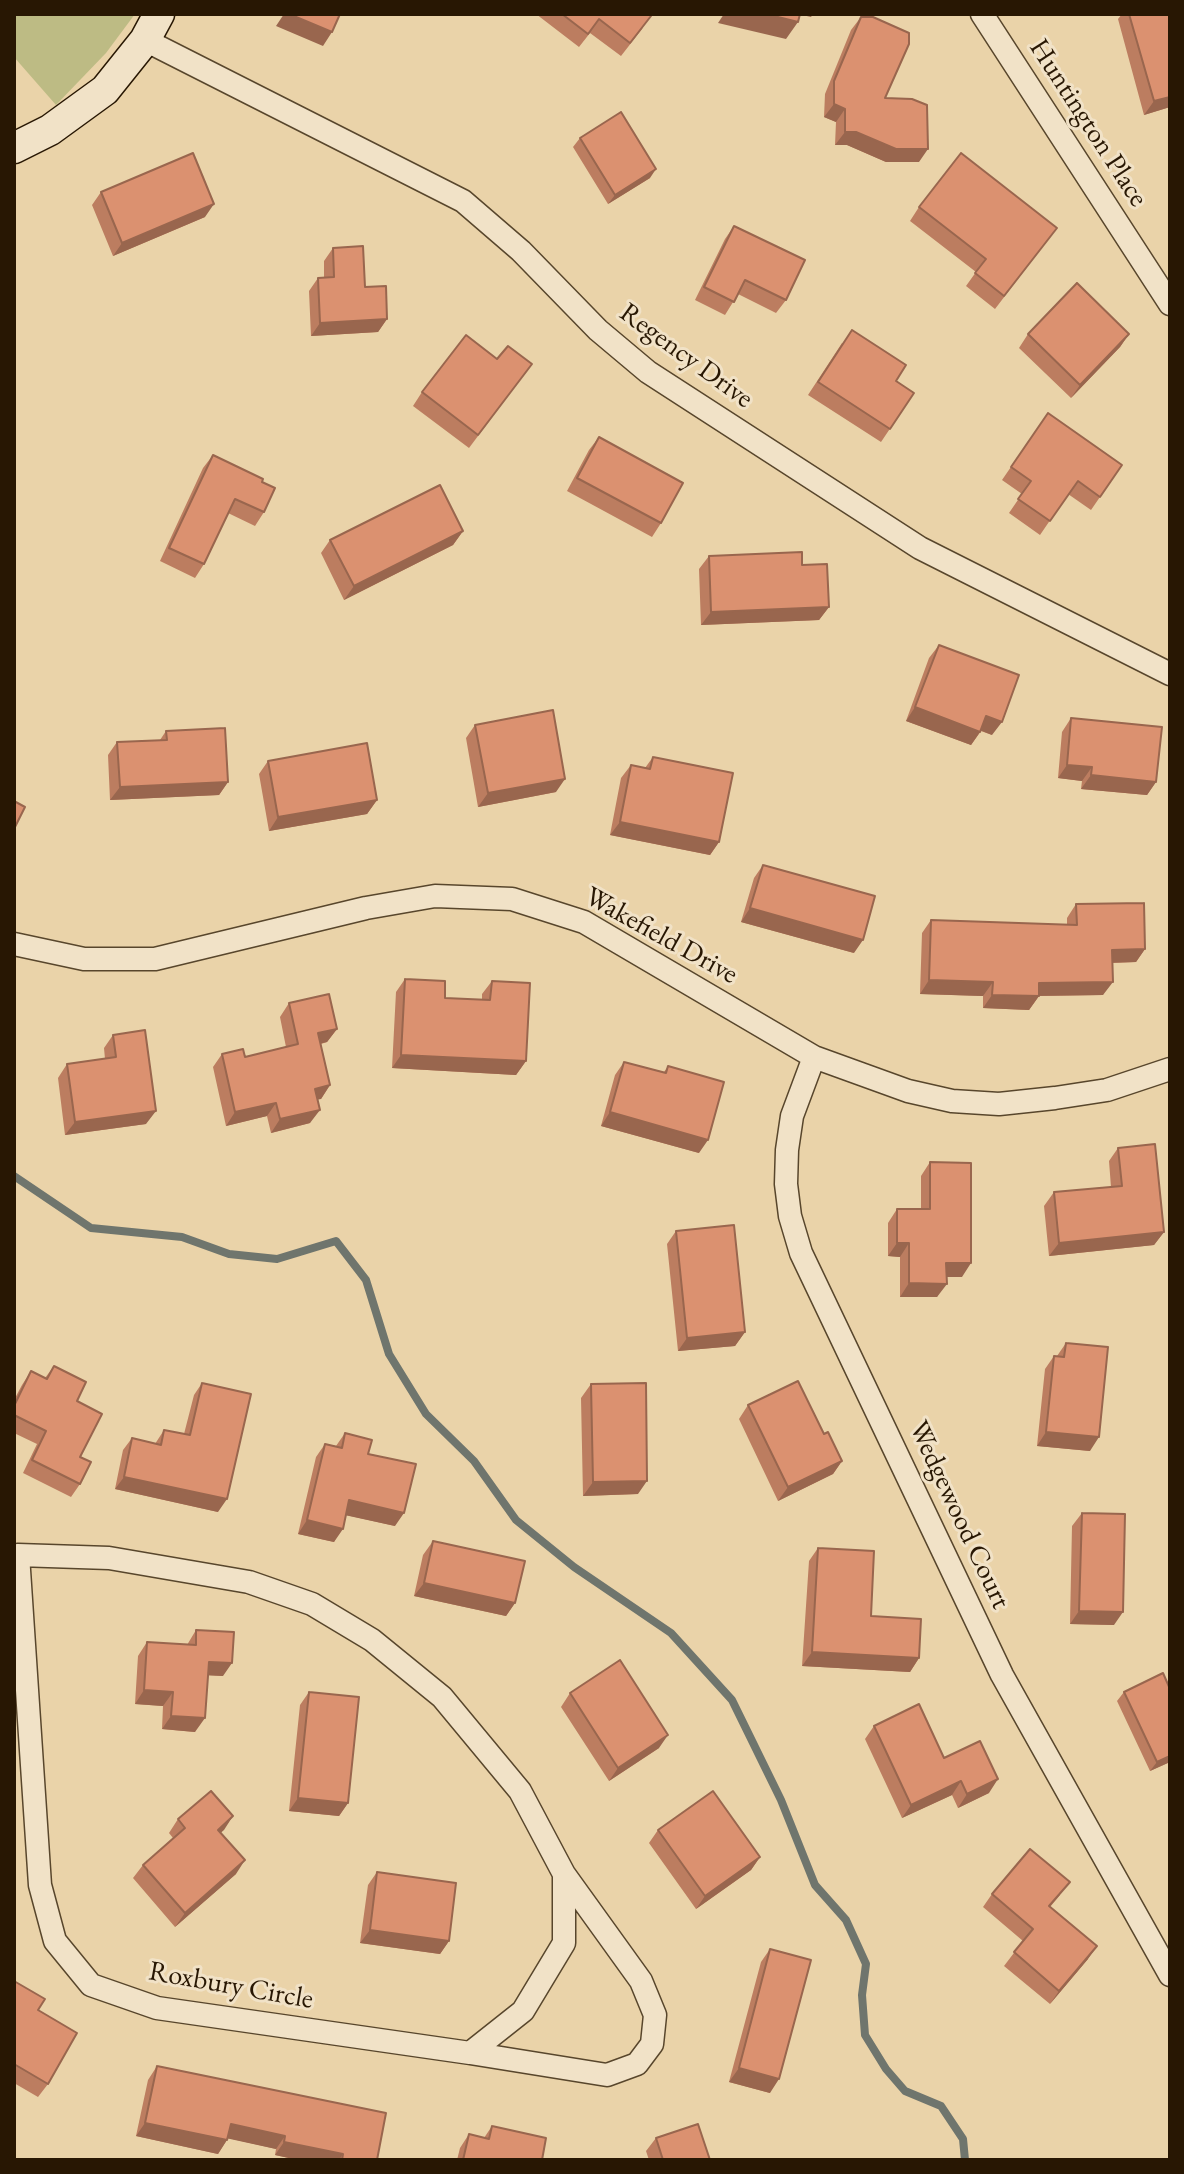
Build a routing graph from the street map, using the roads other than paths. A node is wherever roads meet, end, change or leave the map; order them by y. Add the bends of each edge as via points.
1 (982, 14) edge
2 (152, 27) edge
3 (14, 148) edge
4 (1170, 304) edge
5 (1169, 669) edge
6 (14, 944) edge
7 (814, 1057) junction
8 (1170, 1069) edge
9 (16, 1555) edge
10 (564, 1874) junction
11 (1170, 1975) edge
12 (470, 2053) junction

1 - 4 street, Huntington Place
2 - 3 street via 105,90 50,130
2 - 5 street, Regency Drive via 463,201 648,372 920,548
6 - 7 street, Wakefield Drive via 84,959 155,959 435,896 512,899 584,922
7 - 8 street, Wakefield Drive via 908,1091 999,1104 1107,1090
7 - 11 street, Wedgewood Court via 792,1116 787,1150 790,1216 801,1253 1002,1675
9 - 10 street, Roxbury Circle via 109,1558 249,1582 312,1604 372,1640 442,1697 520,1791
9 - 12 street, Roxbury Circle via 40,1885 55,1941 91,1985 157,2008
10 - 12 street, Roxbury Circle via 564,1943 523,2011
10 - 12 street, Roxbury Circle via 641,1981 655,2015 652,2044 637,2064 607,2075

